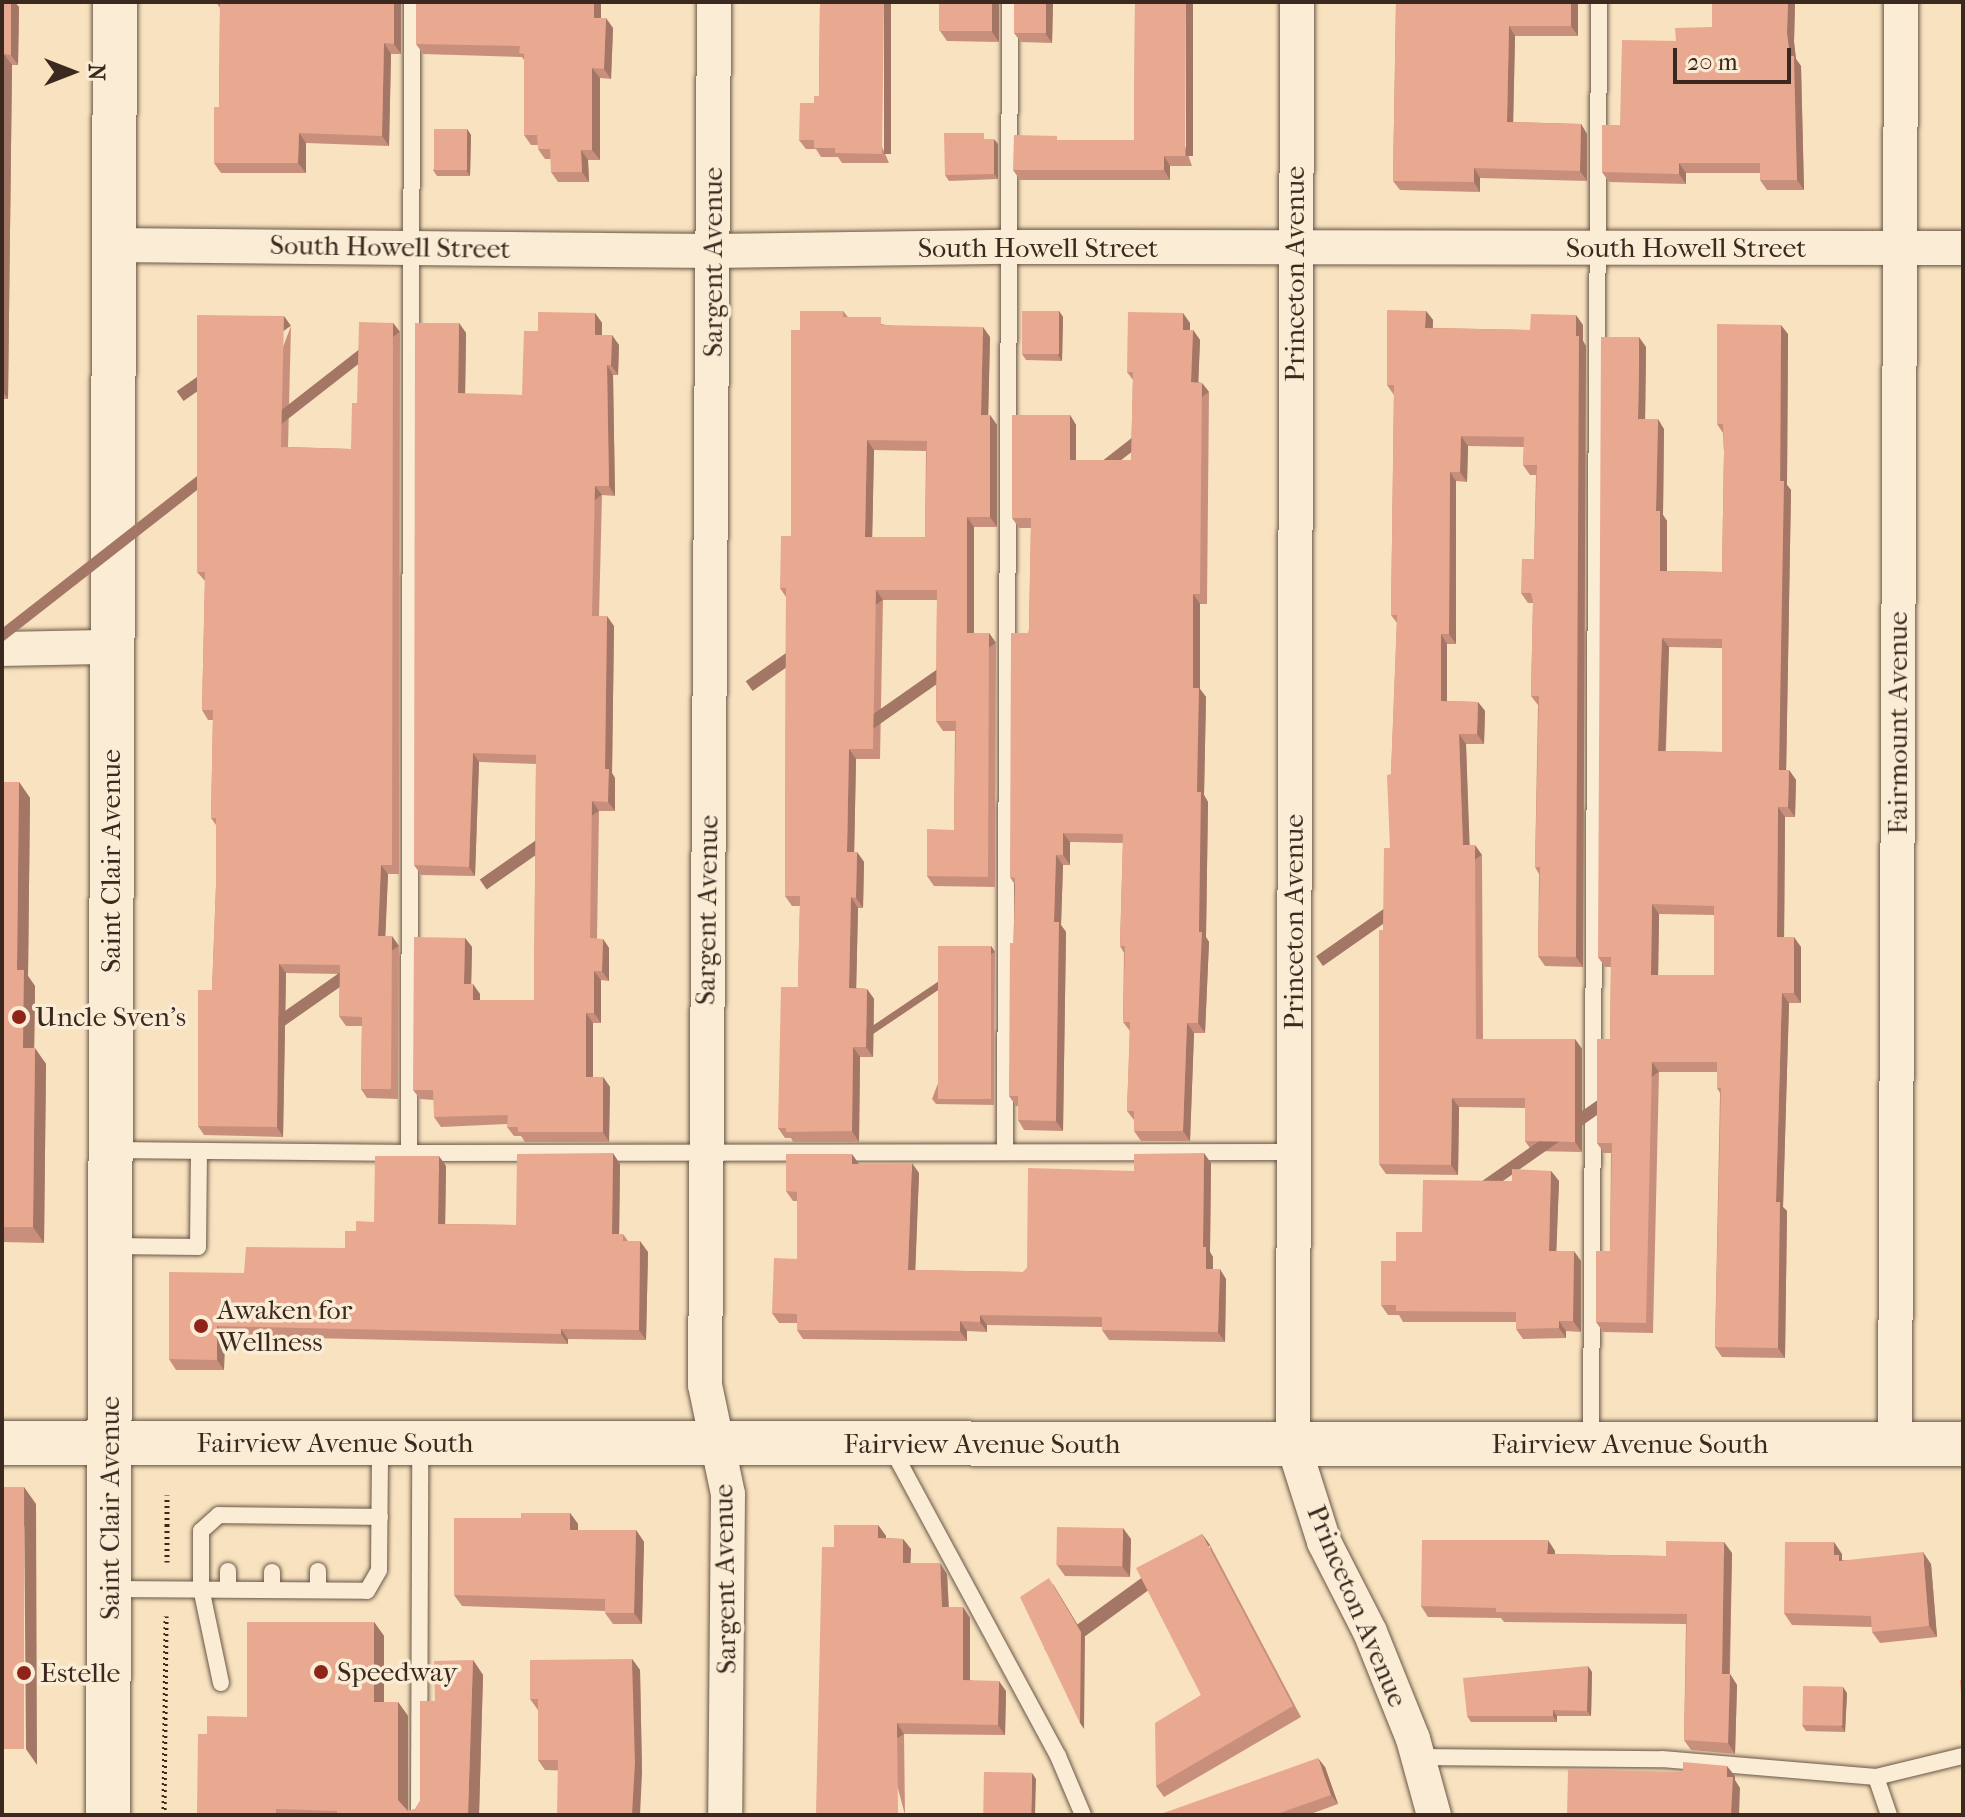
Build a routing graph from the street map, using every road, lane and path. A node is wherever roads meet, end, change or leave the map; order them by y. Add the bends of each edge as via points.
1 (115, 2) edge
2 (412, 2) edge
3 (714, 2) edge
4 (1010, 2) edge
5 (1297, 2) edge
6 (1599, 2) edge
7 (1901, 2) edge
8 (114, 245) junction
9 (409, 247) junction
10 (1009, 247) junction
11 (1295, 247) junction
12 (1597, 247) junction
13 (1901, 248) junction
14 (1963, 248) edge
15 (713, 251) junction
16 (111, 647) junction
17 (2, 649) edge
18 (112, 1150) junction
19 (199, 1151) junction
20 (704, 1151) junction
21 (1005, 1151) junction
22 (1293, 1152) junction
23 (409, 1153) junction
24 (111, 1246) junction
25 (110, 1442) junction
26 (2, 1443) edge
27 (400, 1443) junction
28 (889, 1444) junction
29 (1293, 1444) junction
30 (1591, 1444) junction
31 (1895, 1444) junction
32 (1963, 1444) edge
33 (719, 1445) junction
34 (167, 1495) dead end
35 (380, 1517) junction
36 (228, 1571) dead end
37 (318, 1571) dead end
38 (272, 1572) dead end
39 (166, 1588) junction
40 (201, 1588) junction
41 (110, 1589) junction
42 (228, 1589) junction
43 (272, 1589) junction
44 (318, 1590) junction
45 (221, 1683) dead end
46 (1963, 1756) edge
47 (1418, 1757) junction
48 (1876, 1777) junction
49 (108, 1815) edge
50 (164, 1815) edge
51 (419, 1815) edge
52 (725, 1815) edge
53 (1083, 1815) edge
54 (1434, 1815) edge
55 (1889, 1815) edge

1 - 8 street, Saint Clair Avenue
2 - 9 lane
3 - 15 street, Sargent Avenue
4 - 10 lane
5 - 11 street, Princeton Avenue
6 - 12 lane
7 - 13 street, Fairmount Avenue
8 - 9 street, South Howell Street
8 - 16 street, Saint Clair Avenue
9 - 15 street, South Howell Street
9 - 23 lane
10 - 11 street, South Howell Street
10 - 15 street, South Howell Street
10 - 21 lane
11 - 12 street, South Howell Street
11 - 22 street, Princeton Avenue
12 - 13 street, South Howell Street
12 - 30 lane
13 - 14 street, South Howell Street
13 - 31 street, Fairmount Avenue
15 - 20 street, Sargent Avenue
16 - 17 street
16 - 18 street, Saint Clair Avenue
18 - 19 lane
18 - 24 street, Saint Clair Avenue
19 - 23 lane
19 - 24 lane via 198,1247
20 - 21 lane
20 - 23 lane
20 - 33 street, Sargent Avenue via 705,1385
21 - 22 lane
22 - 29 street, Princeton Avenue
24 - 25 street, Saint Clair Avenue
25 - 26 street, Fairview Avenue South
25 - 27 street, Fairview Avenue South
25 - 41 street, Saint Clair Avenue
27 - 33 street, Fairview Avenue South
27 - 35 lane
27 - 51 lane
28 - 29 street, Fairview Avenue South
28 - 33 street, Fairview Avenue South
28 - 53 lane via 1058,1756
29 - 30 street, Fairview Avenue South
29 - 47 street, Princeton Avenue via 1324,1542 1370,1632
30 - 31 street, Fairview Avenue South
31 - 32 street, Fairview Avenue South
33 - 52 street, Sargent Avenue via 728,1494
34 - 39 path
35 - 40 lane via 229,1520 219,1515 201,1531
35 - 44 lane via 379,1570 367,1591
36 - 42 lane
37 - 44 lane
38 - 43 lane
39 - 40 lane
39 - 41 lane
39 - 50 path
40 - 42 lane
40 - 45 lane
41 - 49 street, Saint Clair Avenue
42 - 43 lane
43 - 44 lane
46 - 48 lane
47 - 48 lane via 1662,1759
47 - 54 street, Princeton Avenue
48 - 55 lane

